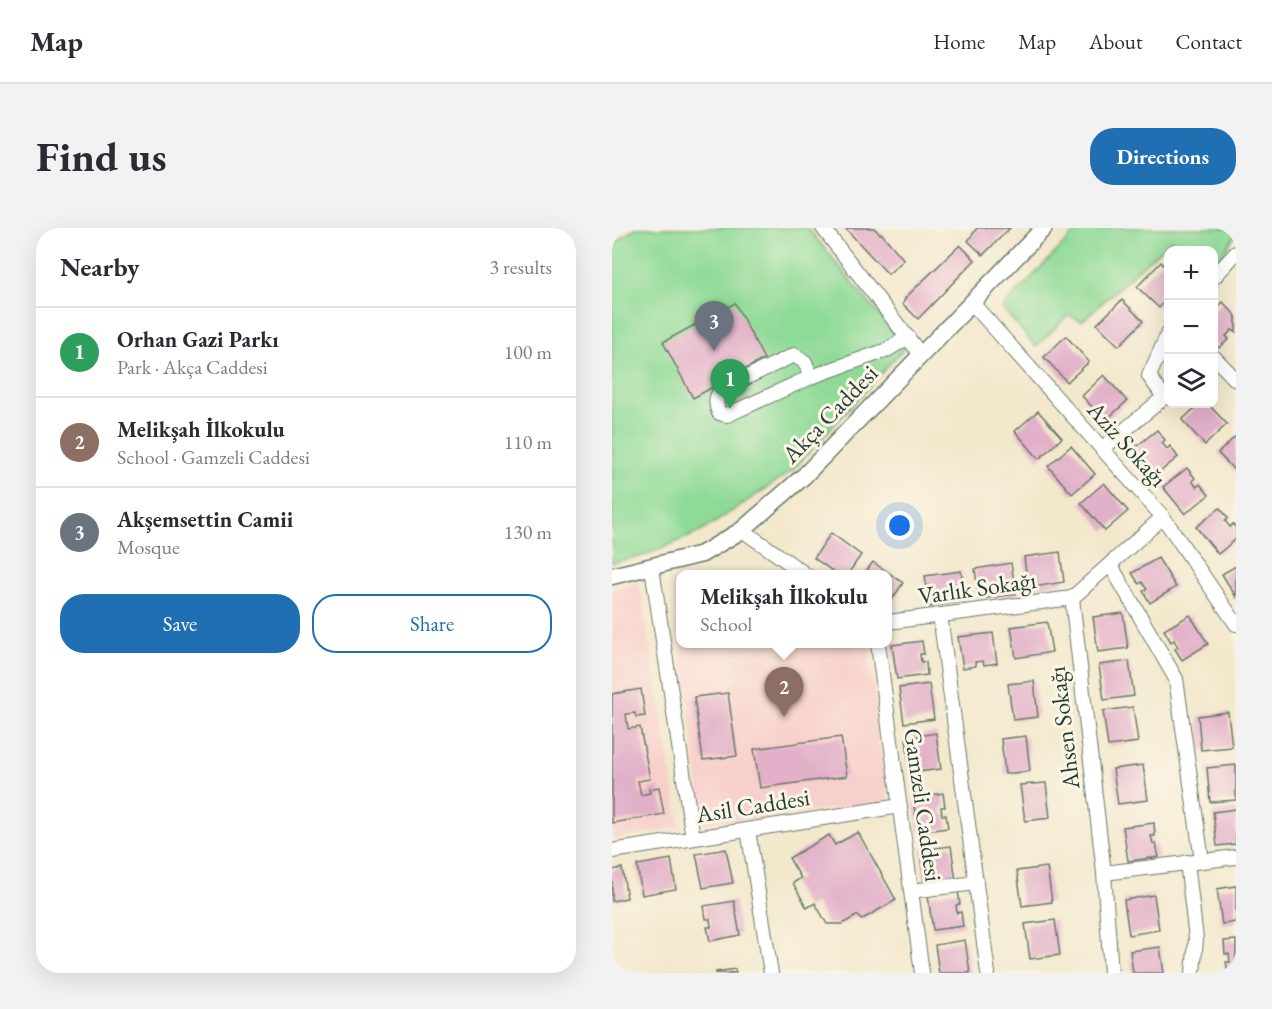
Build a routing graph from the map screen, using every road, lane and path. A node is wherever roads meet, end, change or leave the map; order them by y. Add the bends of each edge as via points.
1 (823, 228) edge
2 (1043, 229) edge
3 (1236, 253) edge
4 (1218, 273) edge
5 (972, 303) junction
6 (908, 337) junction
7 (1164, 343) edge
8 (921, 355) junction
9 (1218, 365) edge
10 (811, 377) junction
11 (1236, 380) edge
12 (1164, 394) edge
13 (1164, 398) edge
14 (1102, 449) junction
15 (1163, 518) junction
16 (742, 530) junction
17 (1110, 564) junction
18 (652, 568) junction
19 (799, 570) edge
20 (612, 576) edge
21 (1072, 598) junction
22 (940, 615) junction
23 (892, 621) edge
24 (1236, 624) edge
25 (879, 648) edge
26 (900, 806) junction
27 (748, 830) junction
28 (693, 838) junction
29 (612, 851) edge
30 (1236, 857) edge
31 (1202, 861) junction
32 (1187, 862) junction
33 (1104, 873) junction
34 (976, 883) junction
35 (911, 891) junction
36 (771, 973) edge
37 (922, 973) edge
38 (988, 973) edge
39 (1111, 973) edge
40 (1192, 973) edge

1 - 6 street
2 - 5 main road, Akça Caddesi
3 - 4 street
5 - 8 main road, Akça Caddesi
5 - 14 street, Aziz Sokağı
6 - 8 street
6 - 10 street via 887,350
7 - 12 street via 1149,376
8 - 16 main road, Akça Caddesi via 804,476
9 - 11 street
10 - 10 street via 727,415 719,413 716,405 716,395 722,389 794,355 805,362
13 - 14 street
14 - 15 street, Aziz Sokağı
15 - 17 street
15 - 24 street, Aziz Sokağı
16 - 18 main road, Akça Caddesi via 702,554
16 - 19 street
17 - 21 street
17 - 31 street via 1176,679
18 - 20 main road, Akça Caddesi
18 - 28 street
21 - 22 street, Varlık Sokağı
21 - 33 street, Ahsen Sokağı
22 - 23 street, Varlık Sokağı
22 - 34 street
25 - 26 street, Gamzeli Caddesi
26 - 27 street, Asil Caddesi
26 - 35 street, Gamzeli Caddesi
27 - 28 street, Asil Caddesi
27 - 36 street
28 - 29 street, Asil Caddesi
30 - 31 street
31 - 32 street
32 - 33 street
32 - 40 street via 1196,939
33 - 39 street, Ahsen Sokağı
34 - 35 street
34 - 38 street
35 - 37 street, Gamzeli Caddesi

